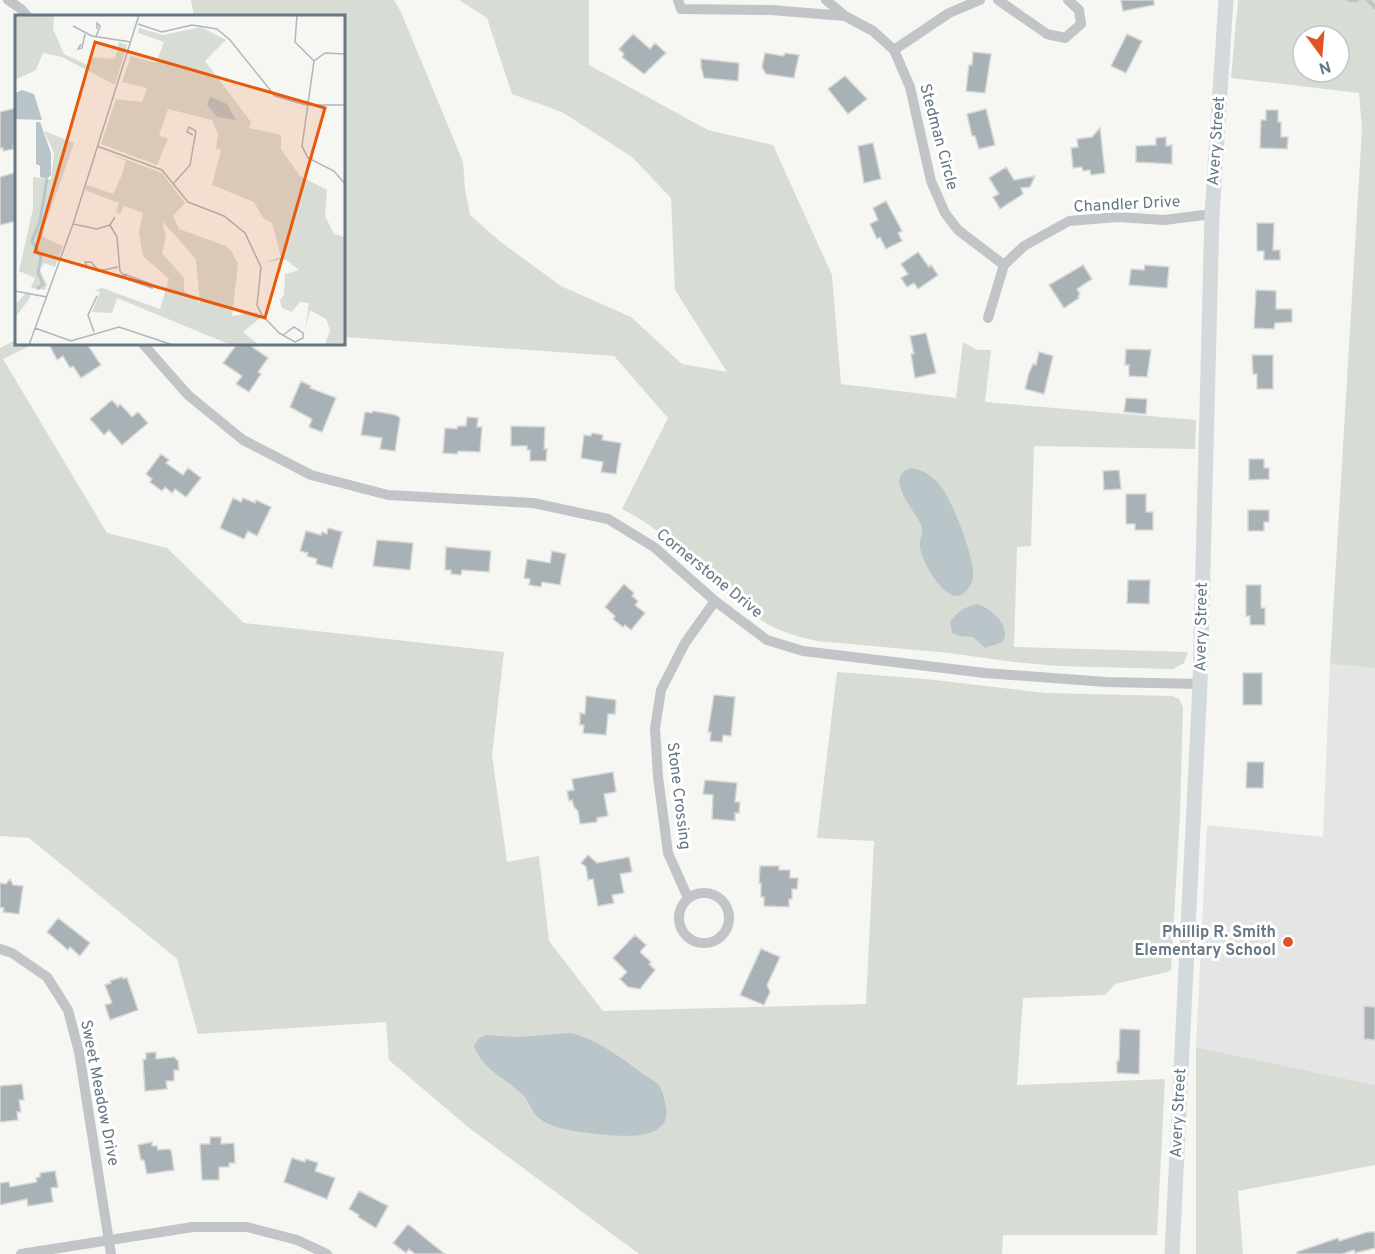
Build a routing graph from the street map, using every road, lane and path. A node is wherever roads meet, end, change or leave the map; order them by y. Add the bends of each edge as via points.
1 (9, 0) edge
2 (678, 0) edge
3 (826, 0) edge
4 (980, 0) edge
5 (998, 0) edge
6 (1068, 0) edge
7 (1226, 0) edge
8 (26, 15) edge
9 (845, 16) junction
10 (894, 50) junction
11 (1212, 214) junction
12 (1004, 265) junction
13 (988, 318) dead end
14 (144, 345) edge
15 (715, 601) junction
16 (1200, 684) junction
17 (688, 898) junction
18 (0, 950) edge
19 (109, 1240) junction
20 (21, 1254) edge
21 (111, 1254) edge
22 (327, 1254) edge
23 (1172, 1254) edge

1 - 8 street
2 - 9 street, Stedman Circle via 681,9
3 - 9 street, Stedman Circle
4 - 10 street via 949,13
5 - 6 street via 1047,34 1065,38 1081,24 1079,10
7 - 11 main road, Avery Street
9 - 10 street, Stedman Circle via 873,31
10 - 12 street, Stedman Circle via 910,87 932,181 945,213 958,230
11 - 12 street, Chandler Drive via 1164,220 1117,217 1069,221 1024,246
11 - 16 main road, Avery Street
12 - 13 street
14 - 15 street, Cornerstone Drive via 188,395 243,440 311,476 388,495 533,502 608,519 654,547
15 - 16 street, Cornerstone Drive via 767,640 803,651 985,673
15 - 17 street, Stone Crossing via 686,643 661,690 655,728 668,853
16 - 23 main road, Avery Street
17 - 17 street via 679,913 682,931 700,943 720,937 729,921 724,903 710,893
18 - 19 street, Sweet Meadow Drive via 12,953 47,977 68,1010 79,1052
19 - 20 street
19 - 21 street, Sweet Meadow Drive
19 - 22 street via 193,1227 247,1227 297,1240

